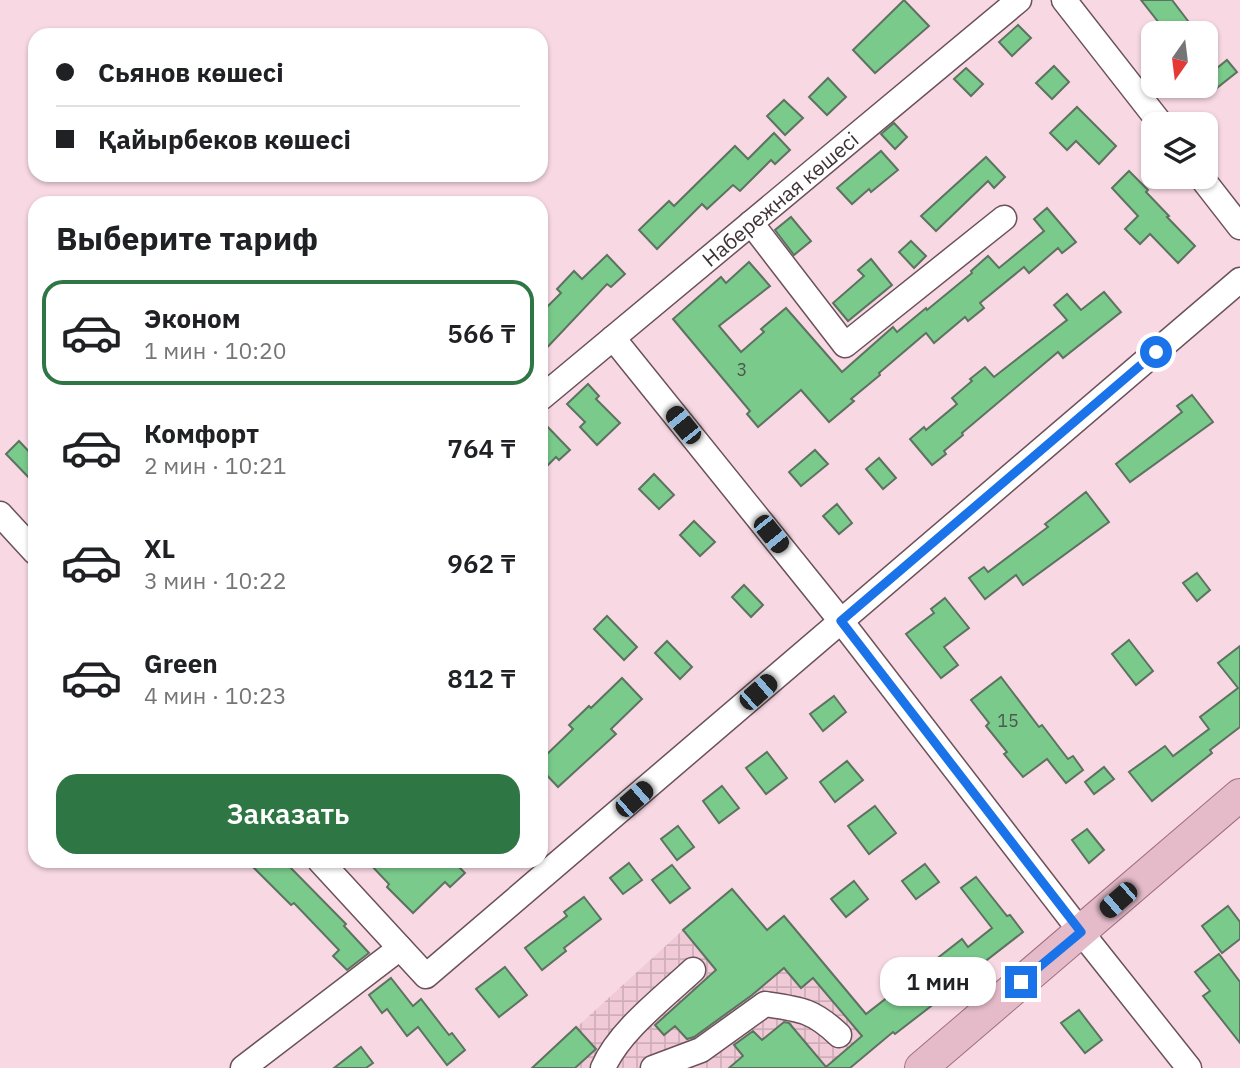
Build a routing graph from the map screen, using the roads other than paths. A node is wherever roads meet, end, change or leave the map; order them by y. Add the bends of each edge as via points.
1 (1019, 0) edge
2 (1064, 0) edge
3 (1152, 112) edge
4 (1210, 189) edge
5 (1004, 218) dead end
6 (751, 223) junction
7 (1240, 227) edge
8 (1240, 280) edge
9 (613, 338) junction
10 (548, 392) edge
11 (0, 514) edge
12 (28, 544) edge
13 (841, 621) junction
14 (1240, 795) edge
15 (326, 868) edge
16 (1081, 932) junction
17 (400, 948) junction
18 (693, 971) dead end
19 (839, 1035) dead end
20 (243, 1068) edge
21 (603, 1068) edge
22 (653, 1068) edge
23 (920, 1068) edge
24 (1189, 1068) edge

1 - 6 street, Набережная көшесі
2 - 3 street
4 - 7 street
5 - 6 street via 845,345
6 - 9 street, Набережная көшесі
8 - 13 street
9 - 10 street, Набережная көшесі
9 - 13 street
11 - 12 street
13 - 16 street
13 - 17 street via 426,976
14 - 16 main road
15 - 17 street
16 - 23 main road
16 - 24 street
17 - 20 street
18 - 21 street via 643,1016
19 - 22 street via 820,1017 765,1004 701,1050

